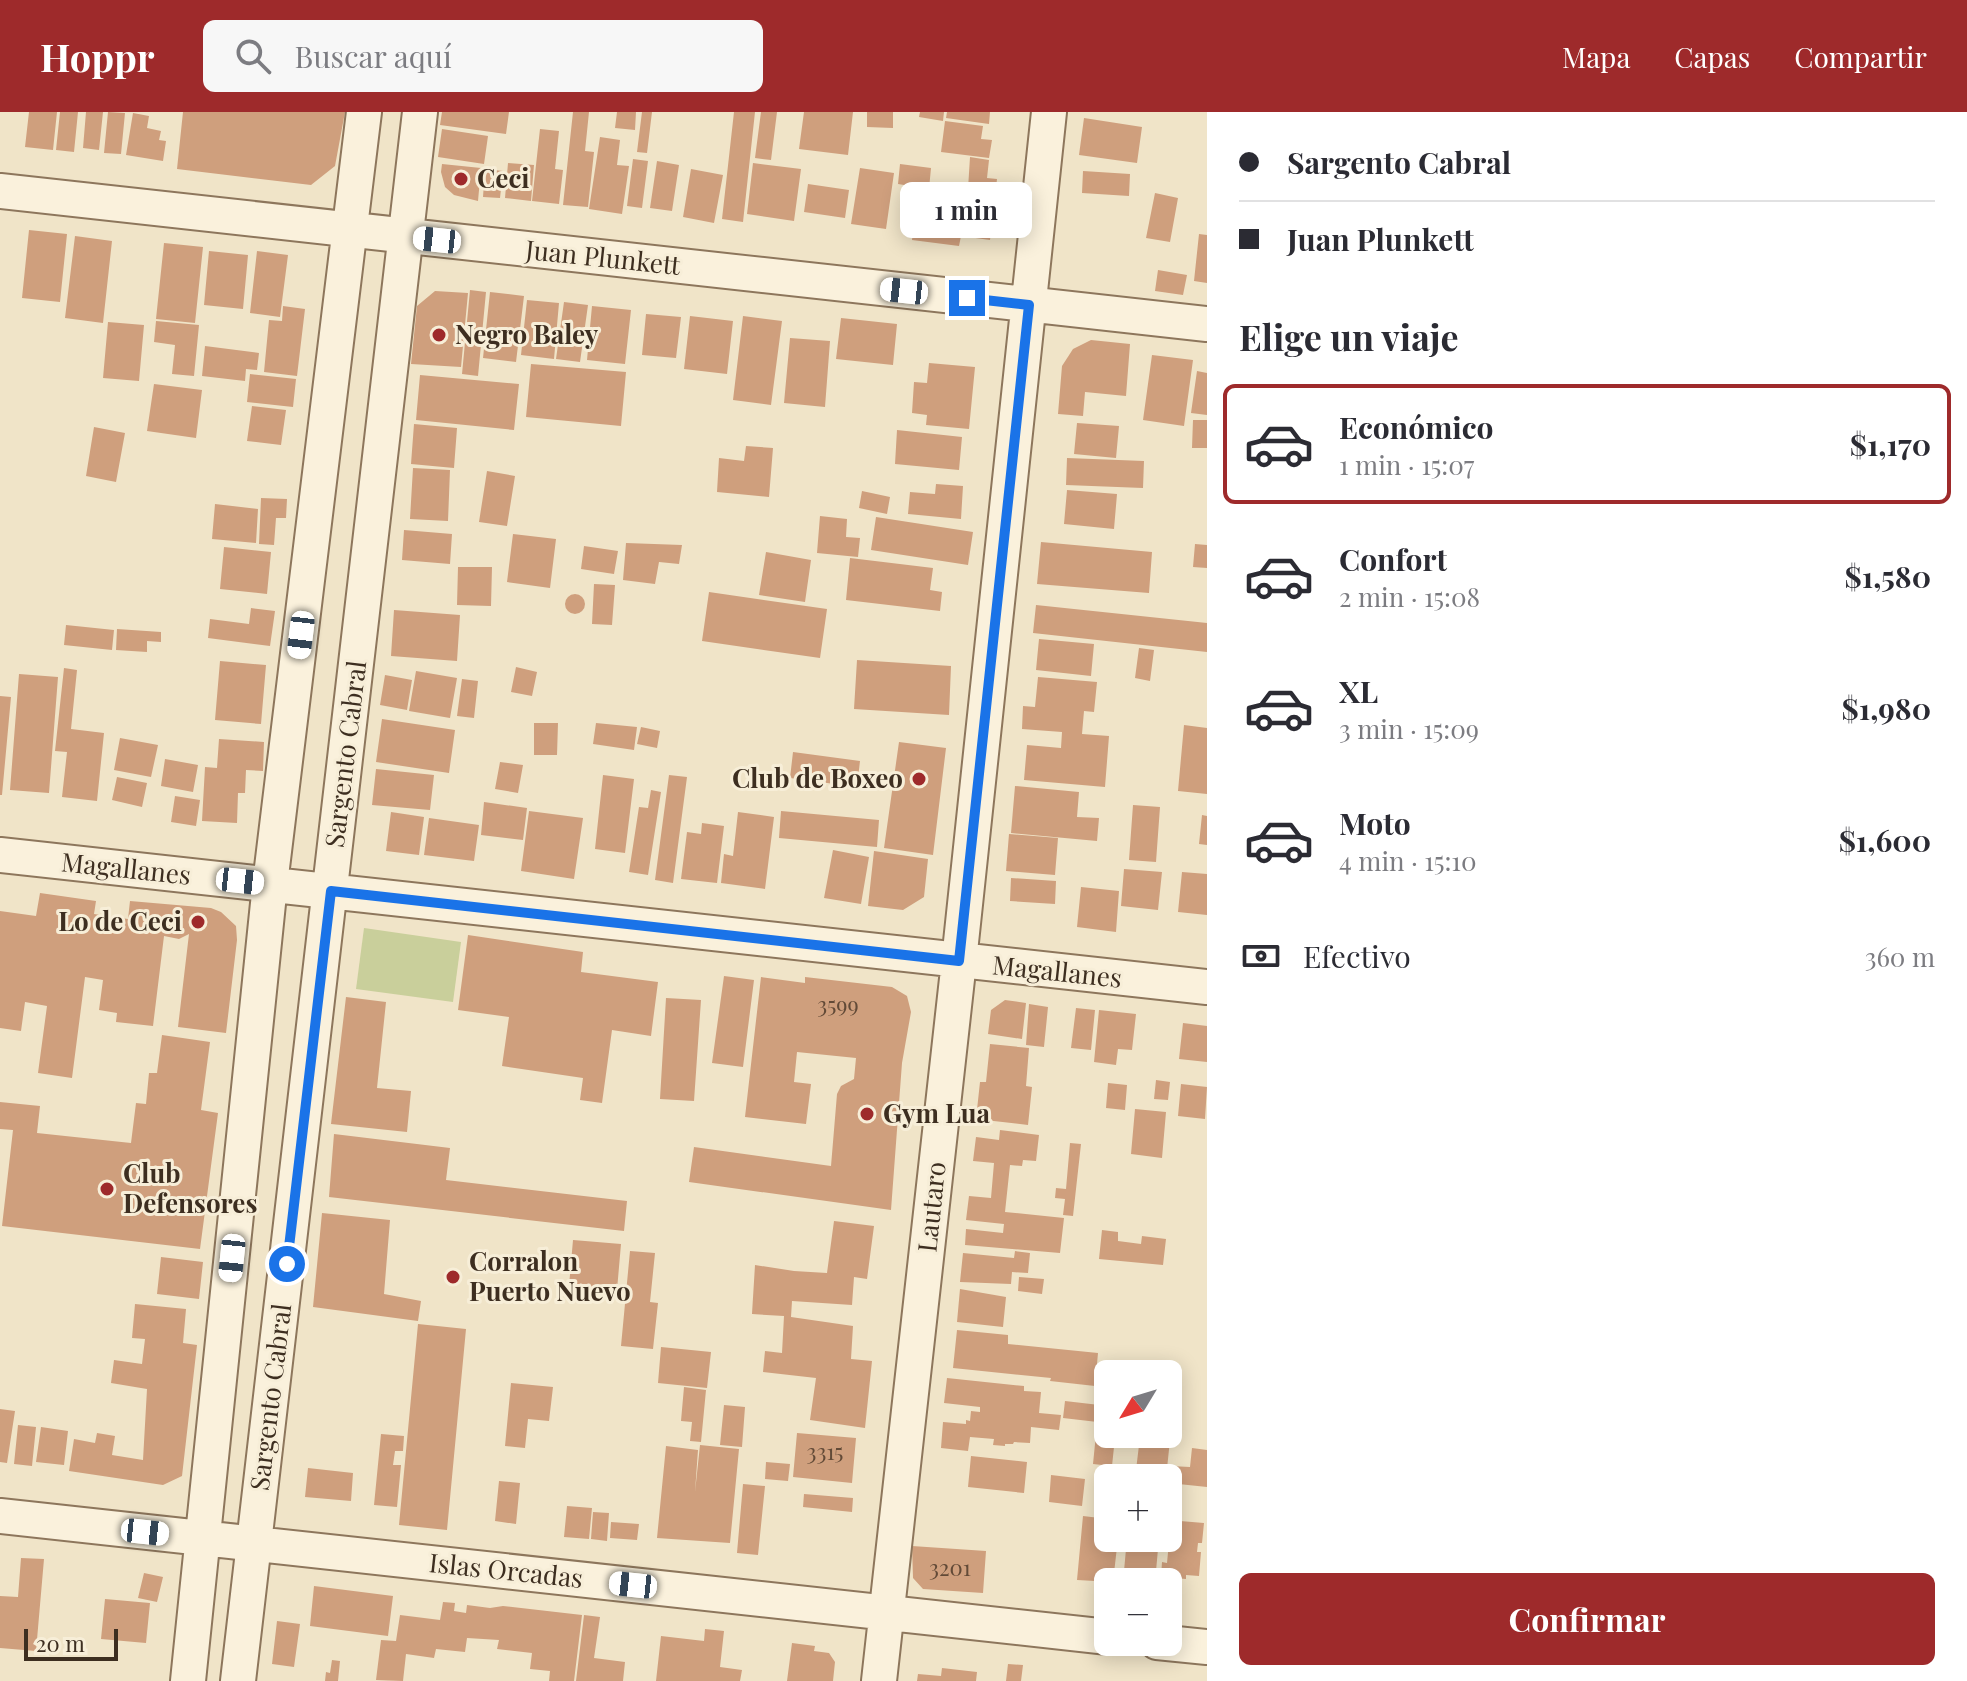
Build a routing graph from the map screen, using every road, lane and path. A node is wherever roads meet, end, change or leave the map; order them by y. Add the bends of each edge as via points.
1 (364, 112) edge
2 (420, 112) edge
3 (1049, 112) edge
4 (0, 191) edge
5 (351, 231) junction
6 (406, 237) junction
7 (1029, 305) junction
8 (1207, 324) edge
9 (0, 855) edge
10 (270, 884) junction
11 (331, 891) junction
12 (959, 961) junction
13 (1207, 987) edge
14 (0, 1516) edge
15 (203, 1538) junction
16 (254, 1544) junction
17 (886, 1613) junction
18 (1094, 1635) edge
19 (1182, 1644) edge
20 (1207, 1647) edge
21 (188, 1681) edge
22 (238, 1681) edge
23 (879, 1681) edge

1 - 5 street, Sargento Cabral
2 - 6 street, Sargento Cabral
3 - 7 street, Lautaro
4 - 5 street, Juan Plunkett
5 - 6 street, Juan Plunkett
5 - 10 street, Sargento Cabral
6 - 7 street, Juan Plunkett
6 - 11 street, Sargento Cabral
7 - 8 street, Juan Plunkett
7 - 12 street, Lautaro
9 - 10 street, Magallanes
10 - 11 street, Magallanes
10 - 15 street, Sargento Cabral
11 - 12 street, Magallanes
11 - 16 street, Sargento Cabral
12 - 13 street, Magallanes
12 - 17 street, Lautaro
14 - 15 street, Islas Orcadas
15 - 16 street, Islas Orcadas
15 - 21 street, Sargento Cabral
16 - 17 street, Islas Orcadas
16 - 22 street, Sargento Cabral
17 - 18 street, Islas Orcadas
17 - 23 street, Lautaro
19 - 20 street

